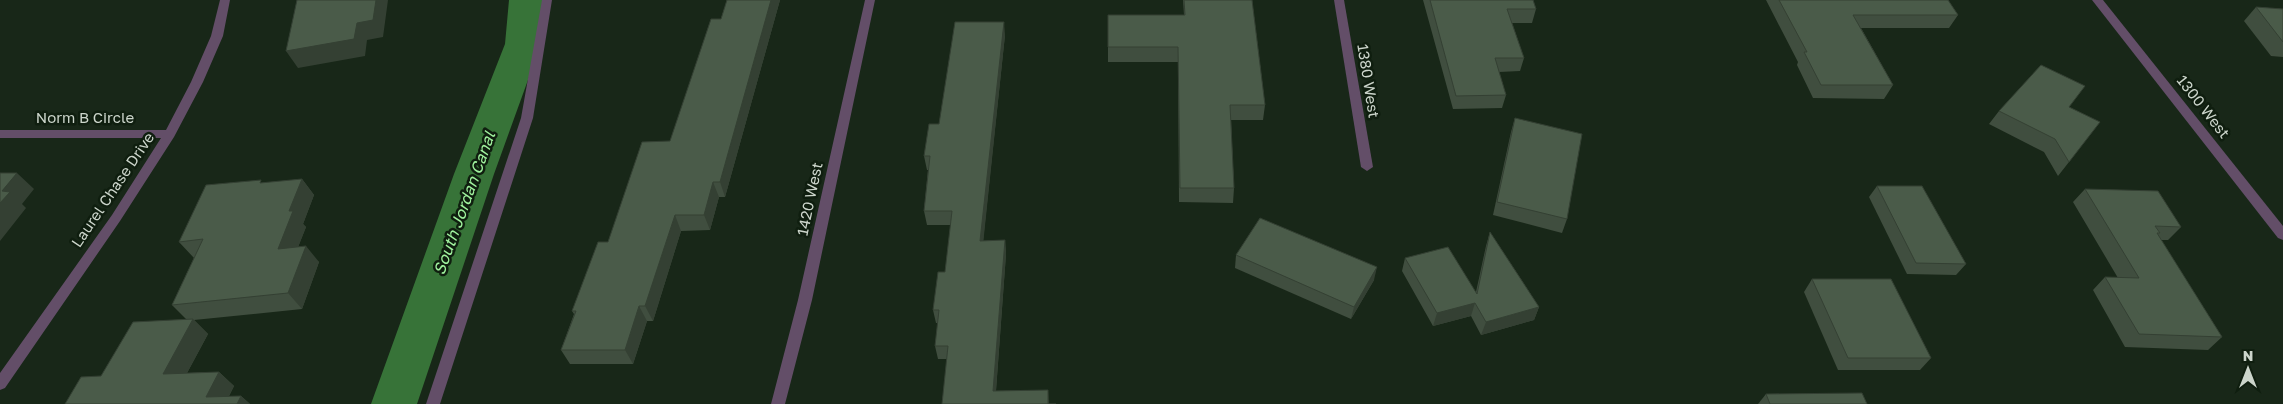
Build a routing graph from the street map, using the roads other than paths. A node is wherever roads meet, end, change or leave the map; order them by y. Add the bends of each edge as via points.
1 (226, 0) edge
2 (547, 0) edge
3 (870, 0) edge
4 (1339, 0) edge
5 (2097, 0) edge
6 (0, 134) edge
7 (170, 134) junction
8 (1367, 168) dead end
9 (2283, 235) edge
10 (0, 384) edge
11 (433, 404) edge
12 (778, 404) edge

1 - 7 street, Laurel Chase Drive via 217,36
2 - 11 street via 527,118
3 - 12 street, 1420 West via 805,300
4 - 8 street, 1380 West
5 - 9 street, 1300 West
6 - 7 street, Norm B Circle
7 - 10 street, Laurel Chase Drive via 116,218

